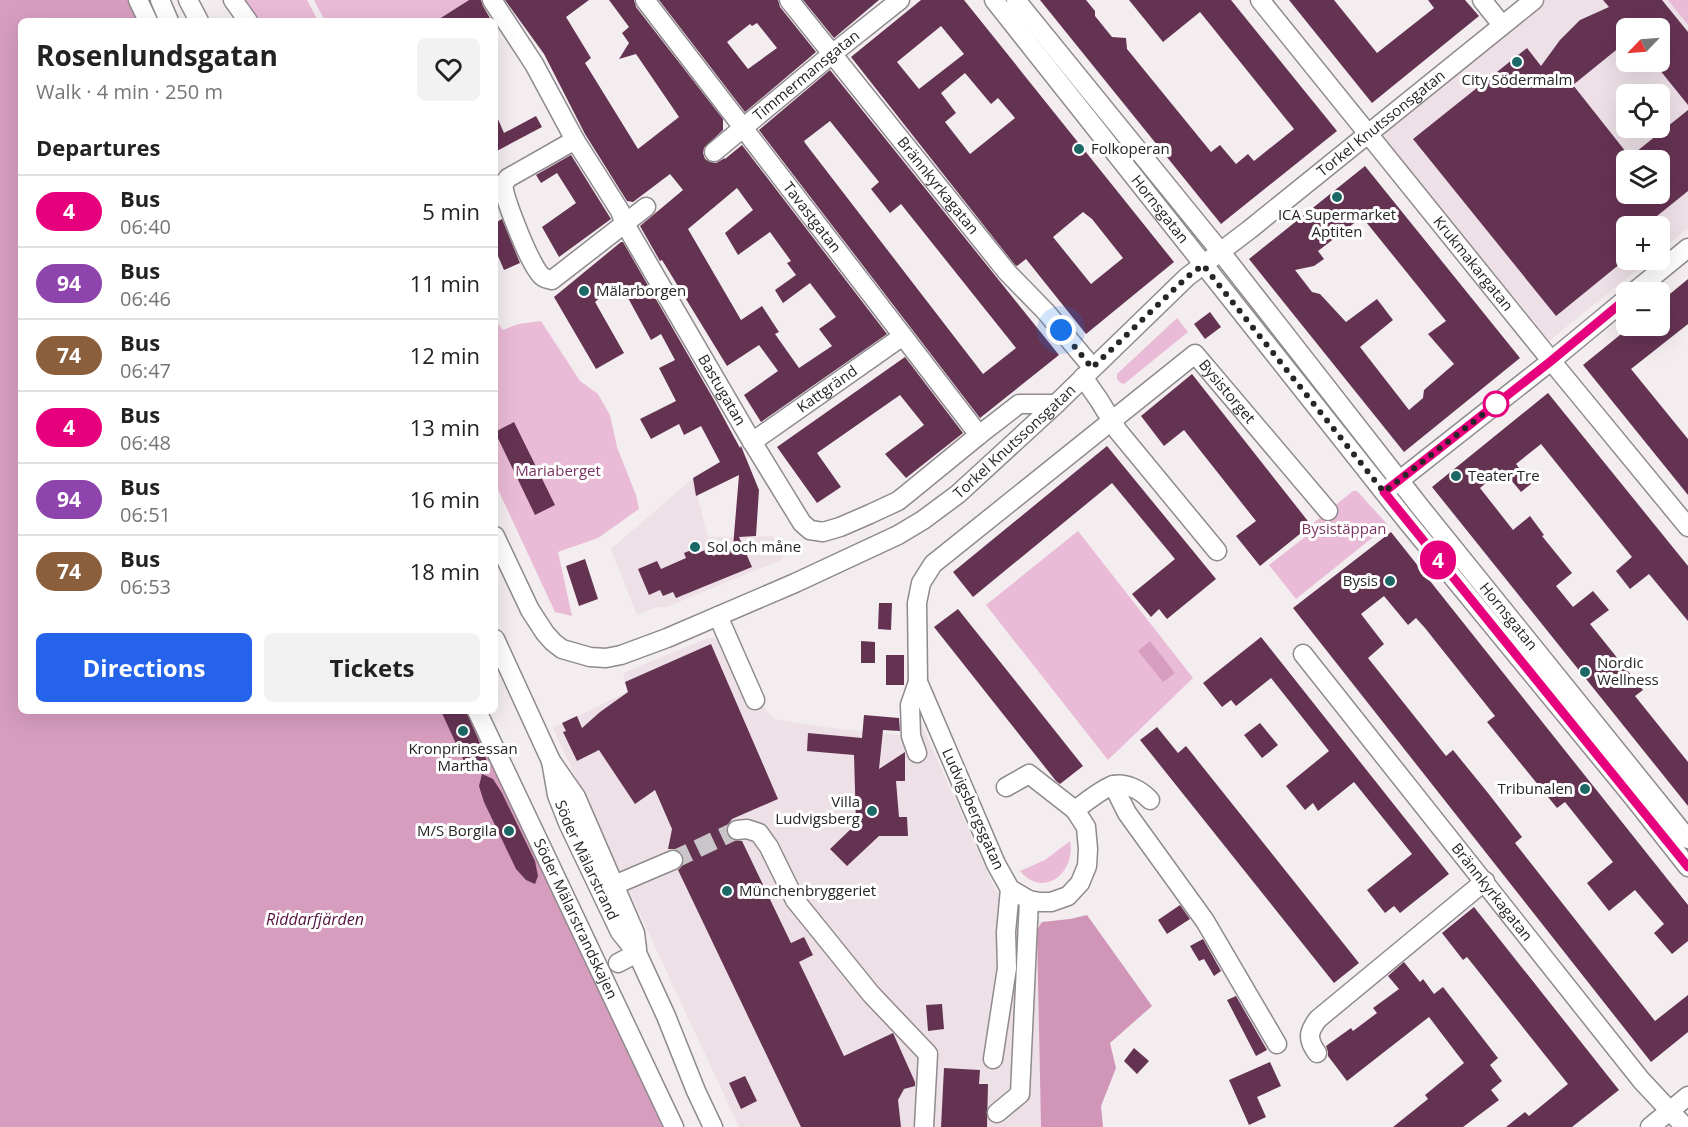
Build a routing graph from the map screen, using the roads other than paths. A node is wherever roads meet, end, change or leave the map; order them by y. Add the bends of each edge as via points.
1 (138, 0) edge
2 (160, 0) edge
3 (188, 0) edge
4 (233, 0) edge
5 (492, 0) edge
6 (645, 0) edge
7 (789, 0) edge
8 (900, 0) edge
9 (994, 0) edge
10 (1016, 0) edge
11 (1260, 0) edge
12 (1482, 0) edge
13 (1534, 0) edge
14 (147, 18) edge
15 (168, 18) edge
16 (197, 18) edge
17 (246, 18) edge
18 (1502, 25) junction
19 (832, 54) junction
20 (742, 128) junction
21 (1367, 133) junction
22 (574, 140) junction
23 (714, 152) dead end
24 (646, 207) dead end
25 (625, 224) junction
26 (1688, 248) edge
27 (1220, 252) junction
28 (1203, 265) junction
29 (1646, 282) edge
30 (1616, 307) edge
31 (903, 336) junction
32 (1551, 361) junction
33 (1087, 372) junction
34 (1056, 404) junction
35 (1111, 420) junction
36 (979, 435) junction
37 (752, 442) junction
38 (1399, 481) junction
39 (1384, 492) junction
40 (1328, 511) dead end
41 (1688, 527) edge
42 (498, 542) edge
43 (1218, 551) dead end
44 (718, 616) junction
45 (498, 646) edge
46 (1303, 654) dead end
47 (918, 682) junction
48 (755, 699) dead end
49 (478, 714) edge
50 (917, 753) dead end
51 (1113, 785) junction
52 (1006, 787) dead end
53 (1150, 800) dead end
54 (1075, 810) junction
55 (737, 830) tunnel mouth
56 (1688, 838) edge
57 (673, 860) tunnel mouth
58 (1688, 867) edge
59 (1485, 881) junction
60 (608, 888) junction
61 (1010, 889) junction
62 (1029, 900) junction
63 (637, 953) junction
64 (618, 963) dead end
65 (1277, 1044) dead end
66 (1317, 1053) dead end
67 (993, 1059) dead end
68 (1688, 1096) edge
69 (1670, 1111) junction
70 (997, 1113) dead end
71 (1684, 1125) edge
72 (674, 1127) edge
73 (713, 1127) edge
74 (924, 1127) edge
75 (1650, 1127) edge

1 - 14 street
2 - 15 street
3 - 16 street
4 - 17 street
5 - 22 street, Bastugatan via 534,64
6 - 20 street, Tavastgatan
7 - 19 street, Brännkyrkagatan
8 - 19 street, Timmermansgatan
9 - 28 street, Hornsgatan
10 - 27 street, Hornsgatan
11 - 21 street, Krukmakargatan
12 - 18 street
13 - 18 street, Torkel Knutssonsgatan
18 - 21 street, Torkel Knutssonsgatan
19 - 20 street, Timmermansgatan
19 - 33 street, Brännkyrkagatan via 1007,272 1046,312
20 - 23 street, Timmermansgatan
20 - 31 street, Tavastgatan
21 - 27 street, Torkel Knutssonsgatan
21 - 32 street, Krukmakargatan
22 - 25 street, Bastugatan
22 - 25 street via 508,178 503,185 504,196 536,268 552,280
24 - 25 street
25 - 37 street, Bastugatan
26 - 29 street
27 - 28 street, Torkel Knutssonsgatan
27 - 38 street, Hornsgatan
28 - 33 street, Torkel Knutssonsgatan
28 - 39 street, Hornsgatan
30 - 32 street
31 - 36 street, Tavastgatan
31 - 37 street, Kattgränd
32 - 38 street
32 - 41 street, Krukmakargatan
33 - 34 street, Torkel Knutssonsgatan
33 - 35 street, Brännkyrkagatan
34 - 36 street, Bastugatan via 1019,404
34 - 44 street, Torkel Knutssonsgatan via 958,494 923,520 872,548
35 - 40 street, Bysistorget via 1195,354
35 - 43 street, Brännkyrkagatan
35 - 47 street, Ludvigsbergsgatan via 933,564 921,583 917,603
36 - 37 street, Bastugatan via 898,501 823,532 810,530 802,523
38 - 39 street
38 - 56 street, Hornsgatan
39 - 58 street, Hornsgatan
42 - 44 street, Torkel Knutssonsgatan via 536,621 562,649 590,657 621,655
44 - 48 street
45 - 60 street, Söder Mälarstrand via 551,761 561,804
46 - 59 street, Brännkyrkagatan
47 - 50 street, Ludvigsbergsgatan via 910,705 911,736
47 - 61 street, Ludvigsbergsgatan
49 - 72 street, Söder Mälarstrandskajen
51 - 53 street via 1134,787
51 - 54 street
51 - 65 street via 1127,813 1205,921
52 - 54 street via 1029,774
54 - 62 street via 1086,827 1088,849 1080,883 1068,896 1051,903
55 - 74 street via 759,833 795,900 871,994 928,1054
57 - 60 street
59 - 66 street via 1318,1019 1310,1034
59 - 69 street, Brännkyrkagatan via 1641,1080
60 - 63 street, Söder Mälarstrand via 620,932
61 - 62 street, Ludvigsbergsgatan
61 - 67 street via 1007,968
62 - 70 street via 1020,1094
63 - 64 street
63 - 73 street, Söder Mälarstrand
68 - 69 street
69 - 71 street, Brännkyrkagatan
69 - 75 street

